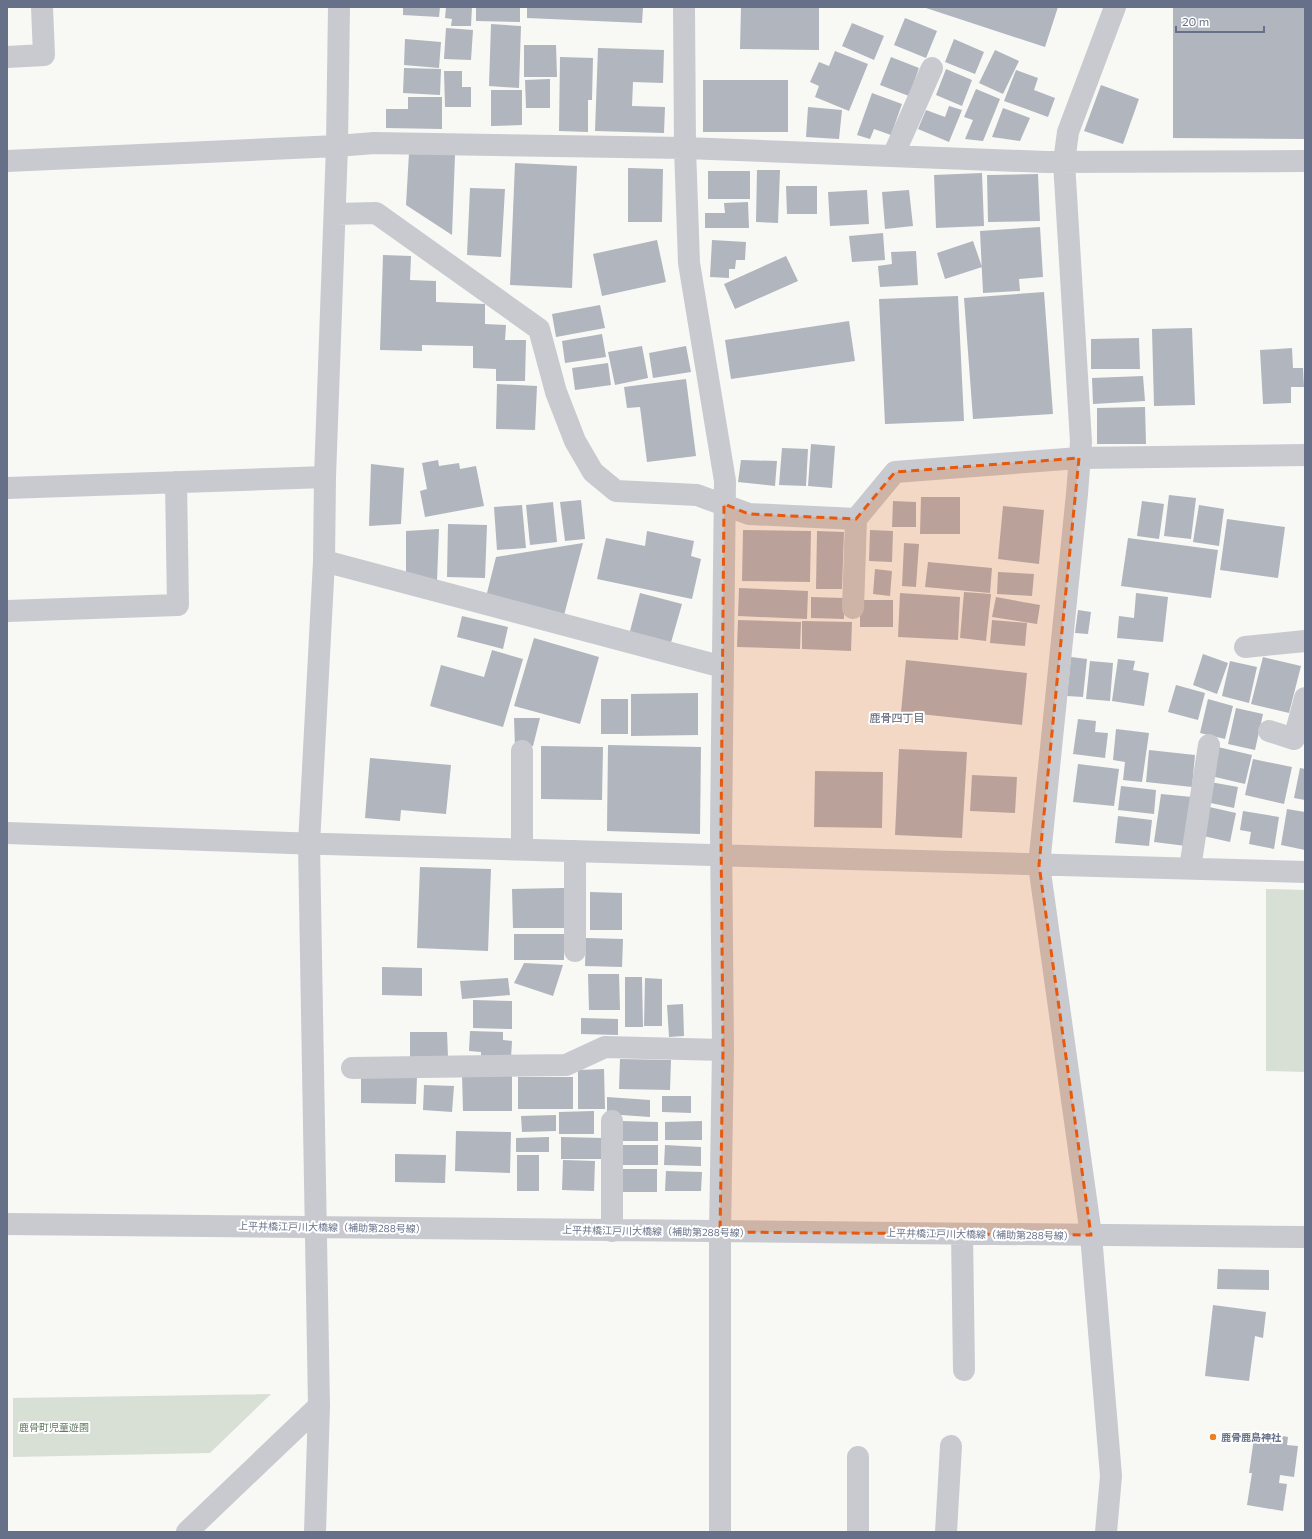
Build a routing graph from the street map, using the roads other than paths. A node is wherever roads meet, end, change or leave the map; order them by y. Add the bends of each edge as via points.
1 (42, 7) edge
2 (339, 7) edge
3 (684, 7) edge
4 (1115, 7) edge
5 (7, 57) edge
6 (932, 68) dead end
7 (337, 146) junction
8 (685, 148) junction
9 (893, 156) junction
10 (1305, 160) edge
11 (7, 161) edge
12 (1064, 162) junction
13 (334, 214) junction
14 (1305, 455) edge
15 (1080, 458) junction
16 (325, 477) junction
17 (176, 482) junction
18 (7, 488) edge
19 (724, 504) junction
20 (856, 519) junction
21 (324, 561) junction
22 (853, 608) dead end
23 (7, 611) edge
24 (1305, 641) edge
25 (1245, 647) dead end
26 (723, 667) junction
27 (1305, 698) edge
28 (1268, 731) dead end
29 (1209, 745) dead end
30 (522, 751) dead end
31 (7, 833) edge
32 (309, 844) junction
33 (522, 849) junction
34 (575, 851) junction
35 (721, 856) junction
36 (1039, 865) junction
37 (1190, 868) junction
38 (1305, 872) edge
39 (575, 951) dead end
40 (723, 1050) junction
41 (352, 1068) dead end
42 (612, 1122) dead end
43 (7, 1224) edge
44 (315, 1227) junction
45 (612, 1231) junction
46 (720, 1232) junction
47 (962, 1234) junction
48 (1091, 1235) junction
49 (1305, 1237) edge
50 (964, 1370) dead end
51 (319, 1406) junction
52 (951, 1446) dead end
53 (858, 1457) dead end
54 (187, 1532) edge
55 (315, 1532) edge
56 (720, 1532) edge
57 (858, 1532) edge
58 (946, 1532) edge
59 (1106, 1532) edge

1 - 5 street via 44,55
2 - 7 street
3 - 8 street
4 - 12 street via 1068,132
6 - 9 street
7 - 8 street via 374,143
7 - 11 street
7 - 13 street
8 - 9 street
8 - 19 street via 689,263 724,481
9 - 12 street
10 - 12 street
12 - 15 street
13 - 16 street
13 - 19 street via 376,213 539,329 556,392 575,441 593,472 616,491 697,495
14 - 15 street
15 - 20 street via 895,472
15 - 36 street
16 - 17 street
16 - 21 street
17 - 18 street
17 - 23 street via 178,605
19 - 20 street via 749,514
19 - 26 street
20 - 22 street
21 - 26 street
21 - 32 street
24 - 25 street
26 - 35 street
27 - 28 street via 1294,738
29 - 37 street
30 - 33 street
31 - 32 street
32 - 33 street
32 - 44 street
33 - 34 street
34 - 35 street
34 - 39 street
35 - 36 street
35 - 40 street
36 - 37 street
36 - 48 street
37 - 38 street
40 - 41 street via 605,1047 566,1064
40 - 46 street
42 - 45 street
43 - 44 street, 上平井橋江戸川大橋線（補助第288号線）
44 - 45 street, 上平井橋江戸川大橋線（補助第288号線）
44 - 51 street
45 - 46 street, 上平井橋江戸川大橋線（補助第288号線）
46 - 47 street, 上平井橋江戸川大橋線（補助第288号線）
46 - 56 street
47 - 48 street, 上平井橋江戸川大橋線（補助第288号線）
47 - 50 street
48 - 49 street, 上平井橋江戸川大橋線（補助第288号線）
48 - 59 street via 1111,1476
51 - 54 street
51 - 55 street
52 - 58 street
53 - 57 street

